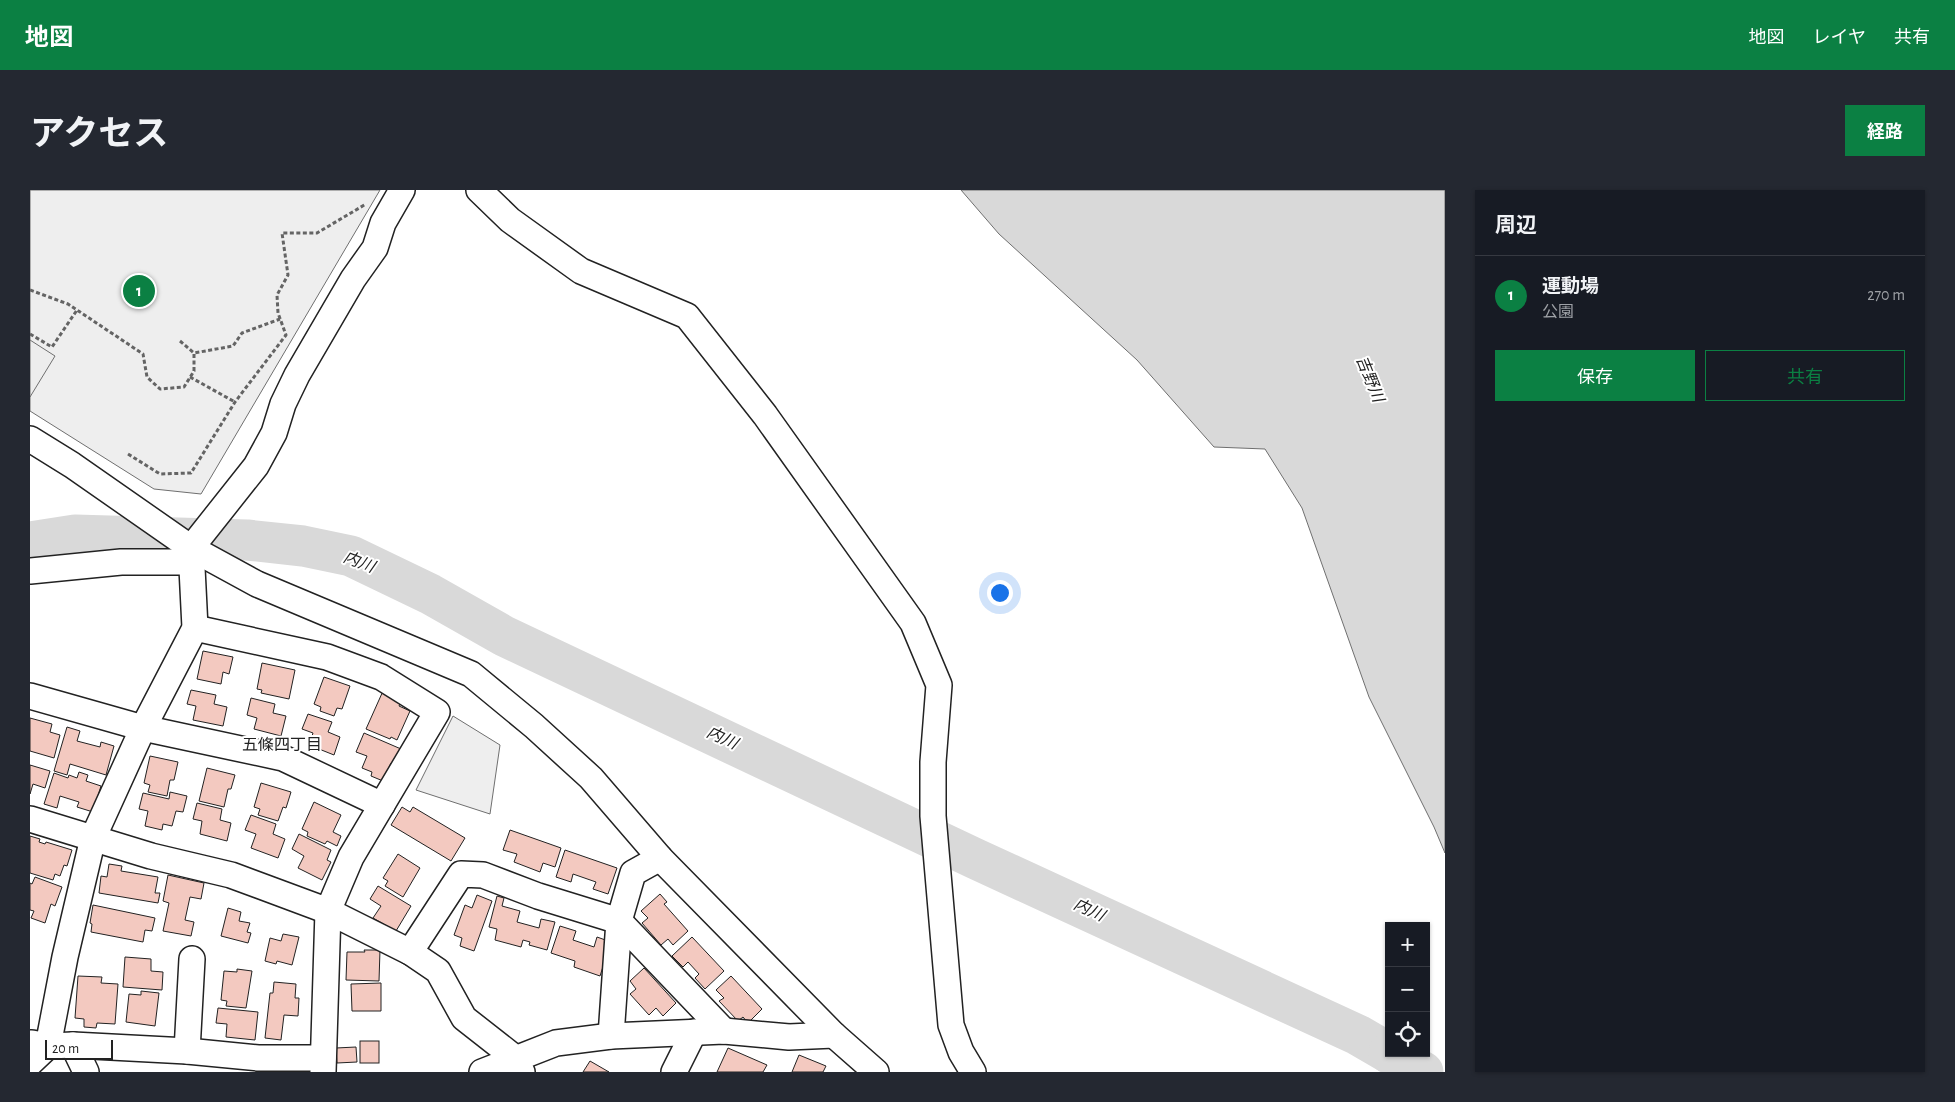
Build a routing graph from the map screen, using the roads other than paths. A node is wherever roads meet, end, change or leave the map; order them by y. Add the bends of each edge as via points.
1 (402, 190) edge
2 (479, 190) edge
3 (30, 439) edge
4 (192, 555) junction
5 (30, 571) edge
6 (195, 628) junction
7 (30, 696) edge
8 (143, 728) junction
9 (382, 805) junction
10 (30, 819) edge
11 (94, 838) junction
12 (660, 858) junction
13 (328, 911) junction
14 (619, 921) junction
15 (410, 952) junction
16 (192, 959) dead end
17 (724, 1031) junction
18 (694, 1032) junction
19 (611, 1036) junction
20 (834, 1036) junction
21 (73, 1045) junction
22 (36, 1051) edge
23 (186, 1051) junction
24 (323, 1065) edge
25 (519, 1065) edge
26 (86, 1072) edge
27 (482, 1072) edge
28 (674, 1072) edge
29 (876, 1072) edge
30 (973, 1072) edge

1 - 4 street via 383,223 375,248 297,375 274,433 256,466
2 - 30 street via 510,220 581,271 687,316 765,415 913,623 939,685 933,816 951,1025
3 - 4 street via 72,464
4 - 5 street
4 - 6 street
4 - 12 street via 471,674 591,778
6 - 8 street
6 - 9 street via 327,657 381,677 437,712
7 - 8 street
8 - 9 street via 283,758
8 - 11 street
9 - 13 street via 351,857
10 - 11 street
11 - 13 street via 151,856 231,875
11 - 22 street via 65,957
12 - 14 street via 633,873
12 - 20 street
13 - 15 street
13 - 24 street
14 - 15 street via 483,875 461,874
14 - 17 street
14 - 19 street
15 - 25 street via 438,971 464,1018
16 - 23 street
17 - 18 street
17 - 20 street via 788,1037
18 - 19 street
18 - 28 street
19 - 25 street via 556,1043
20 - 29 street
21 - 22 street
21 - 23 street
21 - 26 street
23 - 24 street
25 - 27 street

